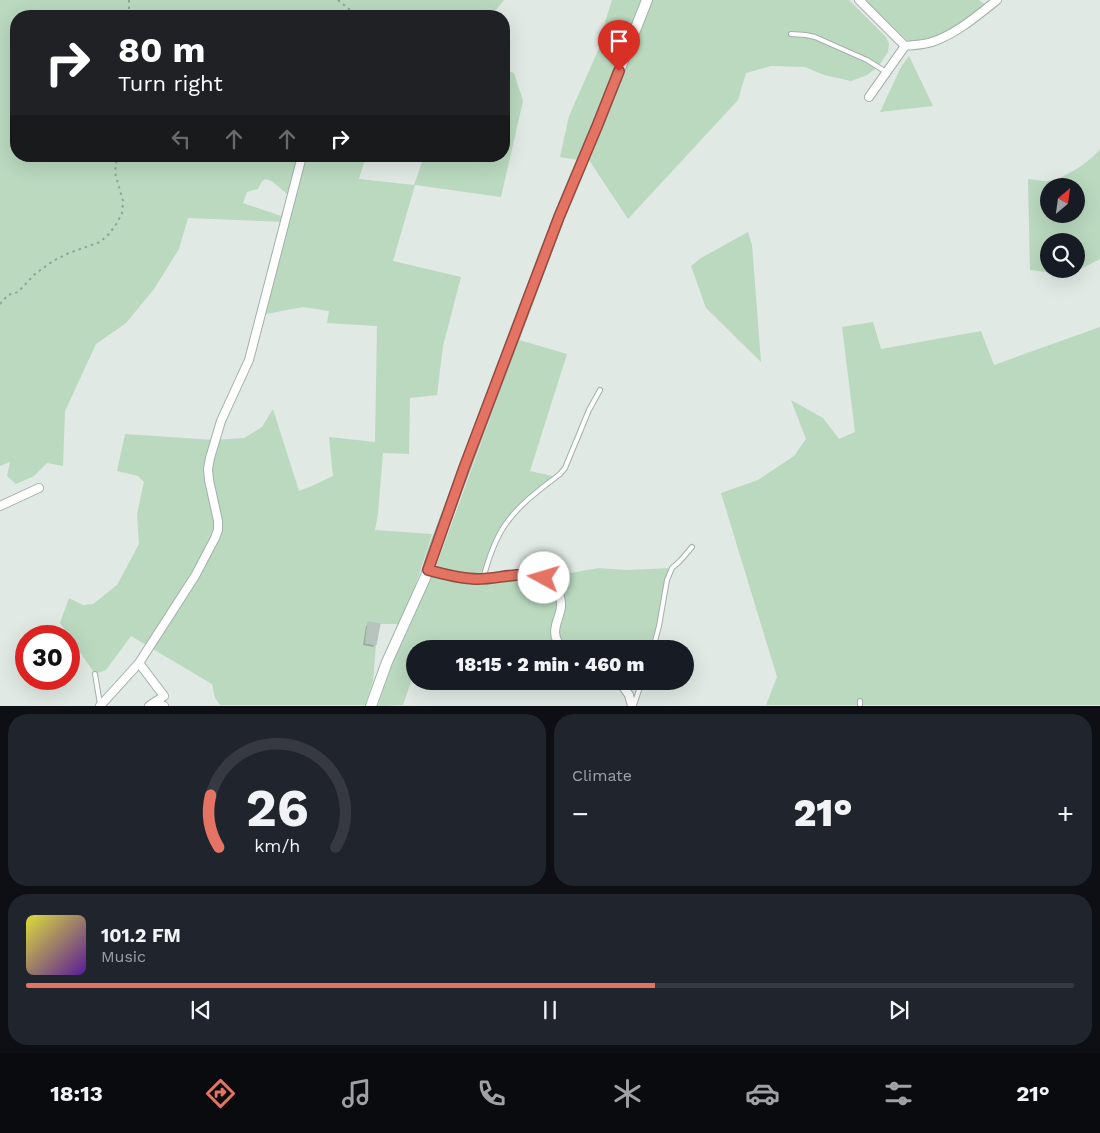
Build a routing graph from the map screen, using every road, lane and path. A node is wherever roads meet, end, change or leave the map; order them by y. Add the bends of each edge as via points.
1 (338, 0) edge
2 (647, 0) edge
3 (858, 0) edge
4 (997, 0) edge
5 (350, 10) edge
6 (792, 34) dead end
7 (904, 46) junction
8 (886, 72) junction
9 (869, 97) dead end
10 (116, 162) edge
11 (300, 162) edge
12 (0, 304) edge
13 (600, 390) dead end
14 (39, 488) dead end
15 (0, 506) edge
16 (692, 546) dead end
17 (428, 570) junction
18 (483, 579) junction
19 (556, 640) edge
20 (655, 640) edge
21 (139, 662) junction
22 (95, 674) dead end
23 (625, 690) edge
24 (639, 690) edge
25 (152, 704) edge
26 (100, 706) edge
27 (164, 706) edge
28 (371, 706) edge
29 (633, 706) edge

1 - 5 path
2 - 17 street via 559,217
3 - 7 street
4 - 7 street via 950,34 931,42
6 - 8 lane via 815,37
7 - 8 street
8 - 9 street
10 - 12 path via 115,173 122,213 109,234 100,242 53,261
11 - 21 street via 249,360 221,421 210,458 209,480 218,530 195,576
13 - 18 lane via 565,468 519,508 505,525 490,553
14 - 15 street
16 - 20 lane via 672,568 667,580
17 - 18 street via 448,576
17 - 28 street
18 - 19 street via 530,574 550,583 561,601 555,626
21 - 25 street via 164,696
21 - 26 street
22 - 26 lane
23 - 29 street
24 - 29 lane
25 - 27 street

